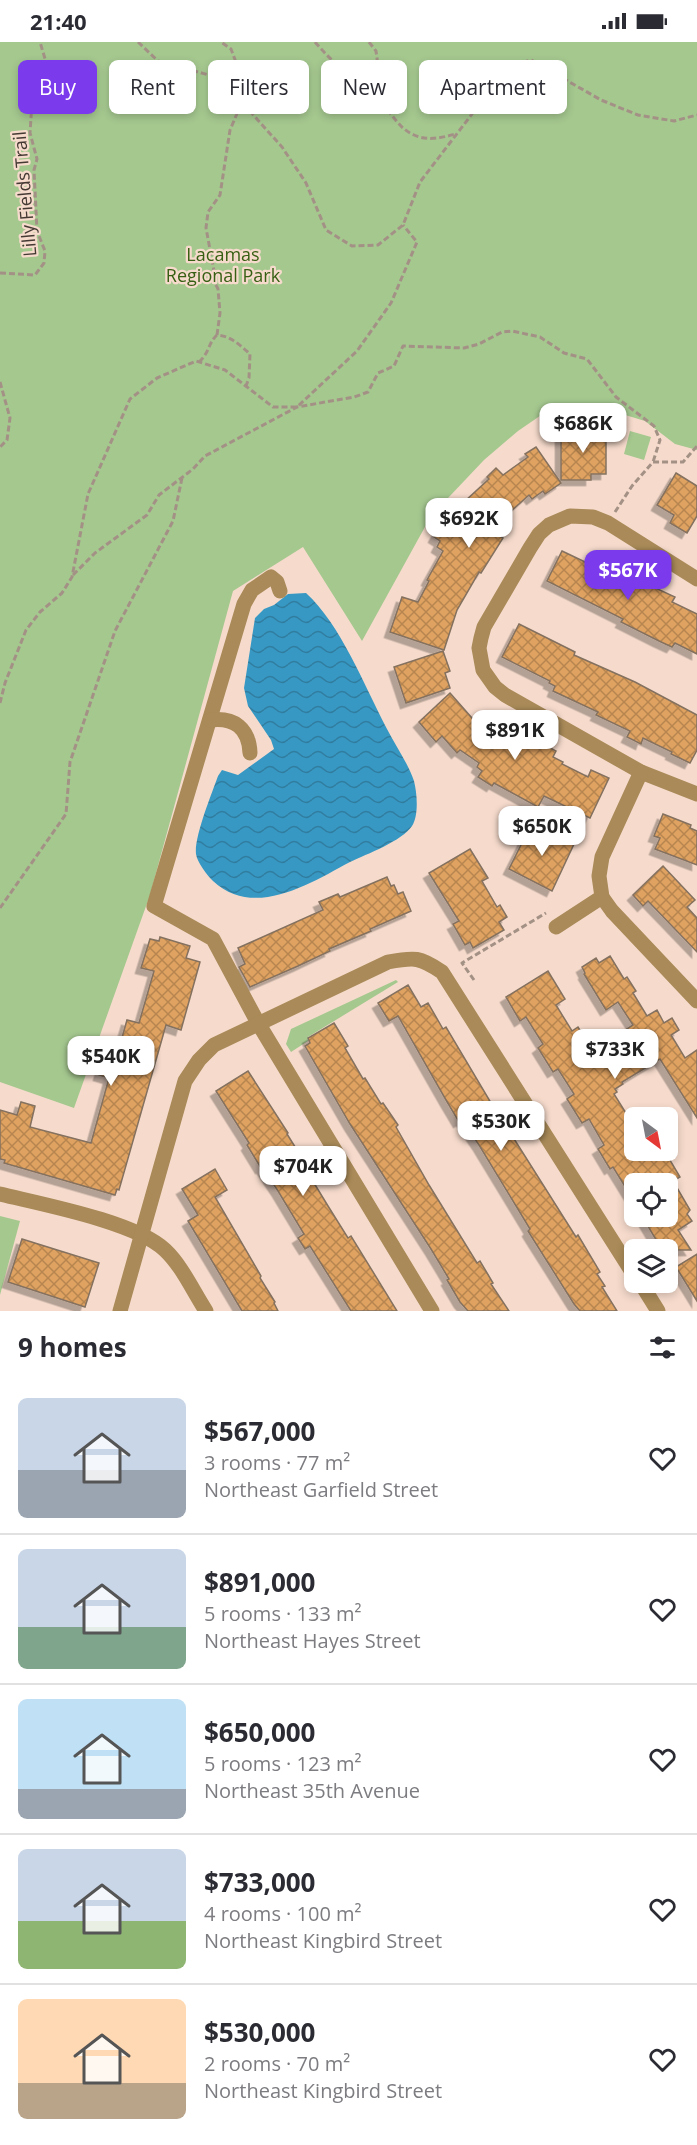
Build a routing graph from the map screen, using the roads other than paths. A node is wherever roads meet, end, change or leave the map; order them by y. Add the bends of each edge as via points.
1 (697, 579) edge
2 (280, 591) dead end
3 (210, 720) junction
4 (250, 753) dead end
5 (641, 772) junction
6 (697, 794) edge
7 (602, 897) junction
8 (556, 927) dead end
9 (697, 1001) edge
10 (258, 1023) junction
11 (0, 1194) edge
12 (142, 1234) junction
13 (624, 1259) edge
14 (646, 1293) edge
15 (120, 1311) edge
16 (206, 1311) edge
17 (432, 1311) edge
18 (658, 1311) edge

1 - 5 street via 608,523 582,515 561,518 539,534 484,627 479,648 488,680 505,695
2 - 3 street via 278,582 271,577 252,590 244,604
3 - 4 street via 225,718 242,729 250,740
3 - 10 street via 154,906 213,939
5 - 6 street
5 - 7 street via 603,856 599,876
7 - 8 street
7 - 9 street
10 - 12 street via 214,1045 198,1060 185,1082
10 - 13 street via 388,962 424,959 442,972
10 - 17 street
11 - 12 street
12 - 15 street
12 - 16 street via 164,1248 174,1260
14 - 18 street

